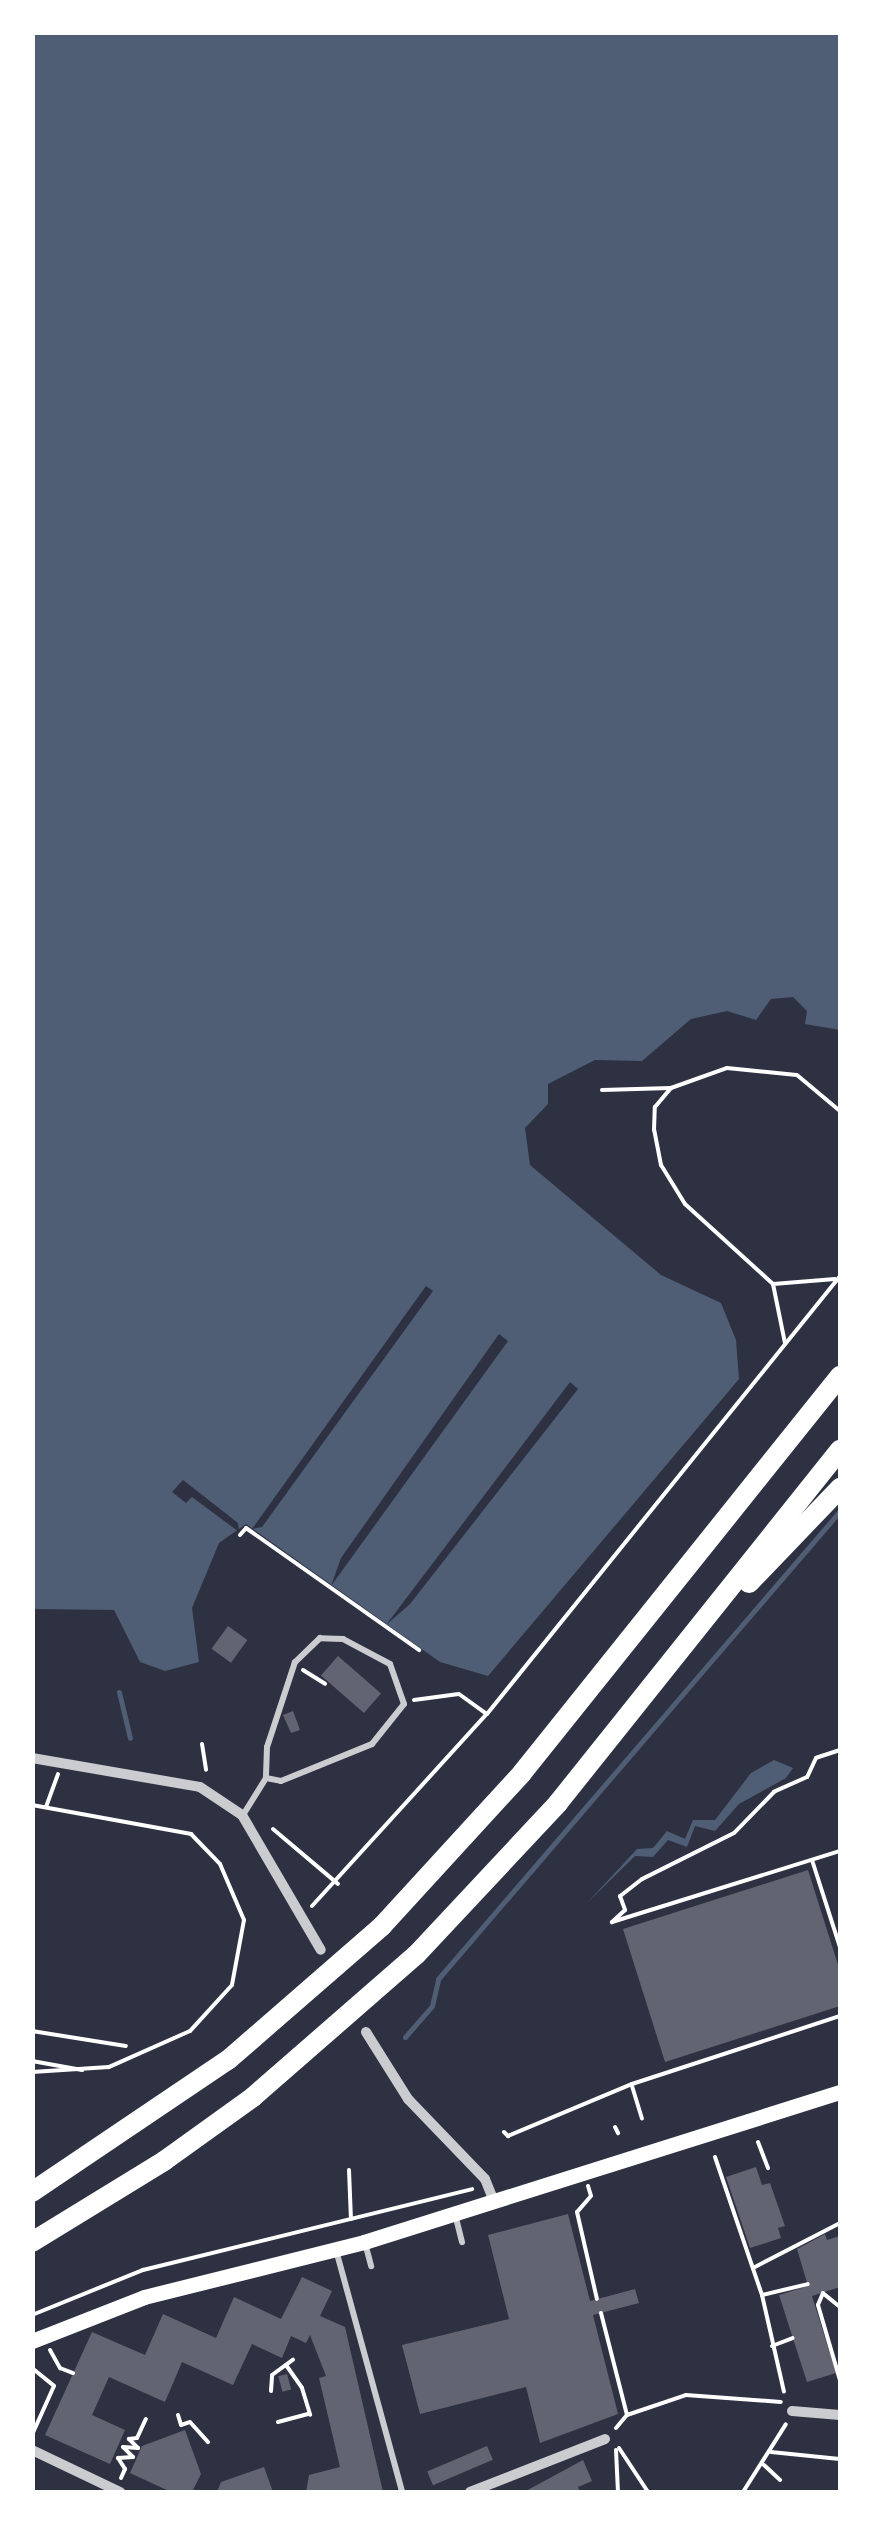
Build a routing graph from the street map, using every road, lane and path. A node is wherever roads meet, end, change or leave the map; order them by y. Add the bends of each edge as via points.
1 (670, 1088) junction
2 (602, 1090) dead end
3 (840, 1111) edge
4 (840, 1276) edge
5 (773, 1284) junction
6 (785, 1344) junction
7 (840, 1376) edge
8 (840, 1450) edge
9 (840, 1488) edge
10 (240, 1535) dead end
11 (688, 1644) junction
12 (419, 1650) dead end
13 (294, 1664) junction
14 (326, 1684) dead end
15 (404, 1704) junction
16 (486, 1714) junction
17 (202, 1744) dead end
18 (840, 1750) edge
19 (32, 1758) edge
20 (206, 1770) dead end
21 (57, 1778) dead end
22 (266, 1778) junction
23 (32, 1805) edge
24 (46, 1807) junction
25 (242, 1815) junction
26 (274, 1829) dead end
27 (840, 1851) edge
28 (812, 1860) junction
29 (338, 1884) junction
30 (300, 1916) junction
31 (840, 1948) edge
32 (321, 1950) dead end
33 (840, 2016) edge
34 (32, 2032) edge
35 (366, 2032) dead end
36 (126, 2046) dead end
37 (32, 2061) edge
38 (86, 2071) junction
39 (32, 2072) edge
40 (632, 2084) junction
41 (840, 2092) edge
42 (642, 2120) dead end
43 (504, 2132) dead end
44 (758, 2142) dead end
45 (716, 2157) dead end
46 (768, 2168) dead end
47 (349, 2170) dead end
48 (584, 2173) junction
49 (466, 2186) dead end
50 (32, 2192) edge
51 (494, 2201) junction
52 (455, 2214) junction
53 (351, 2219) junction
54 (840, 2223) edge
55 (32, 2242) edge
56 (364, 2242) junction
57 (462, 2242) dead end
58 (336, 2249) junction
59 (370, 2266) dead end
60 (753, 2268) junction
61 (808, 2284) dead end
62 (762, 2295) junction
63 (597, 2298) dead end
64 (840, 2308) edge
65 (601, 2313) dead end
66 (32, 2315) edge
67 (793, 2338) dead end
68 (41, 2343) edge
69 (772, 2346) junction
70 (292, 2360) dead end
71 (286, 2365) junction
72 (32, 2368) edge
73 (73, 2373) dead end
74 (840, 2380) edge
75 (271, 2391) dead end
76 (784, 2392) dead end
77 (792, 2411) joint
78 (178, 2415) dead end
79 (627, 2415) junction
80 (840, 2415) edge
81 (146, 2420) dead end
82 (278, 2422) dead end
83 (32, 2434) edge
84 (780, 2436) dead end
85 (606, 2438) joint
86 (208, 2442) dead end
87 (32, 2450) edge
88 (771, 2452) junction
89 (840, 2458) edge
90 (764, 2465) junction
91 (121, 2478) dead end
92 (780, 2480) dead end
93 (120, 2492) edge
94 (402, 2492) edge
95 (470, 2492) edge
96 (618, 2492) edge
97 (648, 2492) edge
98 (743, 2492) edge

1 - 2 path
1 - 3 path via 727,1068 760,1067 797,1075
1 - 5 path via 655,1106 661,1165 685,1204
4 - 5 path
4 - 6 path
5 - 6 path
6 - 16 path
7 - 50 highway via 500,1799 382,1926 228,2060
8 - 11 highway
9 - 11 highway
10 - 12 path via 246,1528
11 - 55 highway via 546,1816 416,1955 253,2097
13 - 14 path
13 - 15 lane via 320,1638 343,1639 390,1664
13 - 22 lane via 266,1748
15 - 16 path via 431,1693 459,1694
15 - 22 lane via 372,1744 281,1781
16 - 29 path
17 - 20 path
18 - 28 path via 816,1758 806,1777 774,1792 734,1832 642,1879 620,1896 625,1910 612,1922
19 - 25 street via 200,1786
21 - 24 path
22 - 25 lane
23 - 24 path
24 - 38 path via 190,1834 220,1864 244,1920 238,1970 220,2004 190,2031
25 - 30 street
26 - 29 path
27 - 28 path
28 - 31 path
29 - 30 path
30 - 32 street
33 - 40 path
34 - 36 path
35 - 51 street via 408,2098 485,2179
37 - 38 path
38 - 39 path
40 - 42 path
40 - 43 path via 508,2136
41 - 48 main road
44 - 46 path
45 - 60 path
47 - 53 path
48 - 51 main road
48 - 63 path via 591,2196 577,2212
49 - 53 path
51 - 52 main road
52 - 56 main road
52 - 57 lane
53 - 66 path via 143,2270
54 - 60 path
56 - 58 main road
56 - 59 lane
58 - 68 main road via 144,2297
58 - 94 lane
60 - 62 path
61 - 62 path
62 - 69 path
64 - 74 path via 823,2293 818,2305
65 - 79 path
67 - 69 path
68 - 73 path
69 - 76 path
70 - 71 path
71 - 75 path via 272,2374
71 - 82 path via 310,2414
72 - 83 path via 54,2386
77 - 79 path via 776,2400 712,2392 663,2400
77 - 80 street
78 - 86 path via 181,2425 190,2422
79 - 85 path
81 - 91 path
84 - 88 path
85 - 95 street
87 - 93 street
88 - 89 path
88 - 90 path
90 - 92 path
90 - 98 path
96 - 97 path via 618,2449

